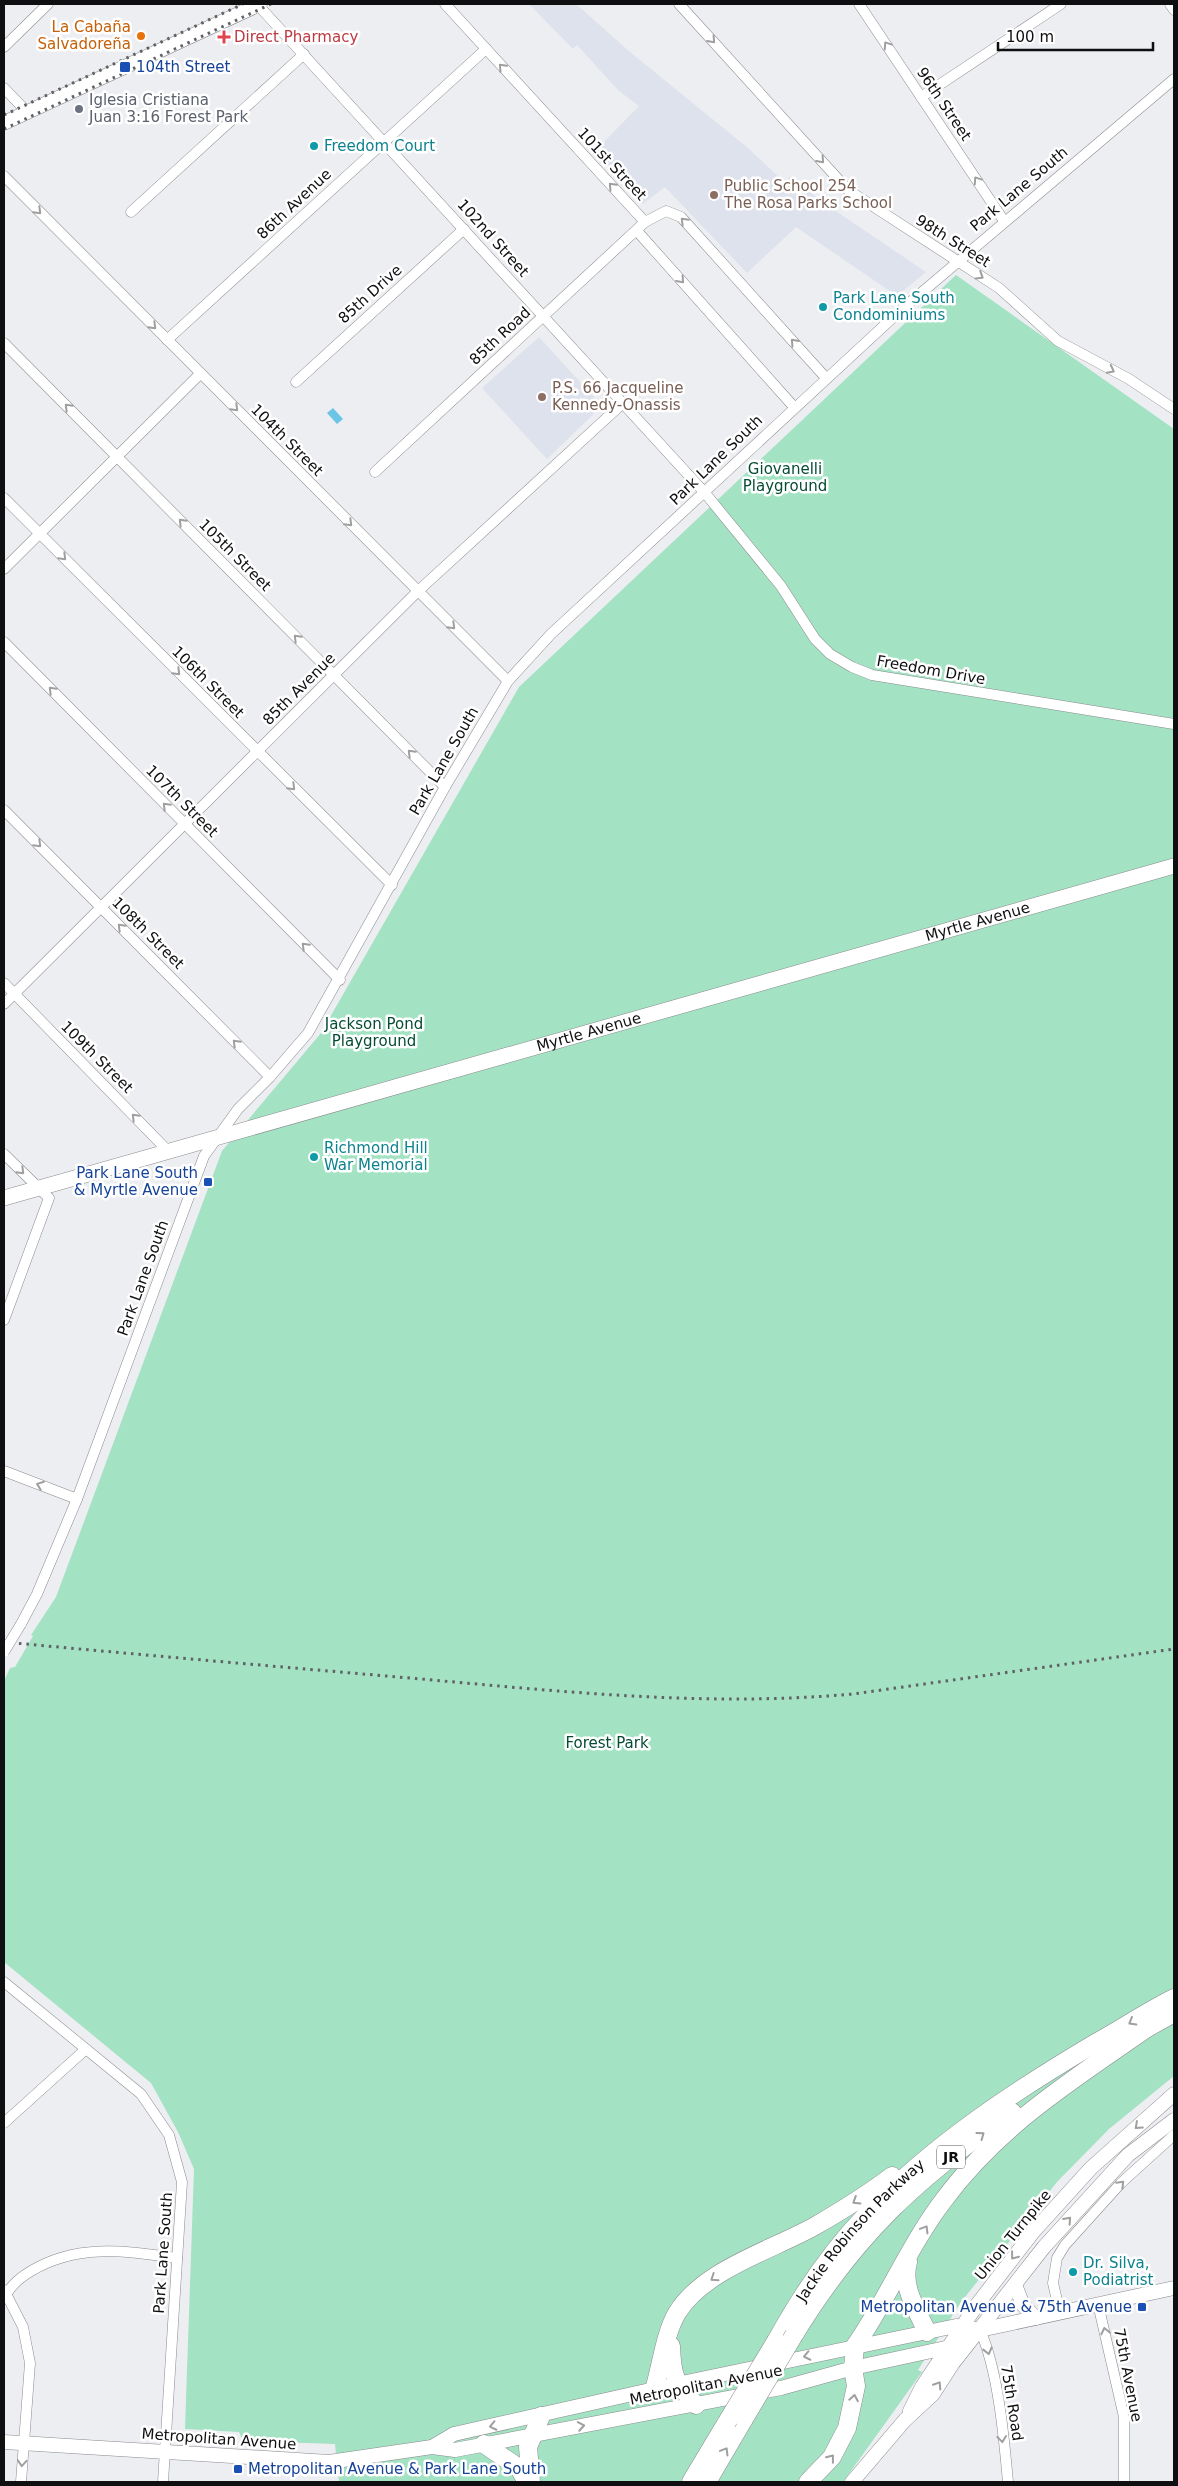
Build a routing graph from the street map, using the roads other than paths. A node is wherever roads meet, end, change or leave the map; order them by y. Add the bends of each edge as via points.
1 (48, 4) edge
2 (258, 4) edge
3 (445, 4) edge
4 (679, 4) edge
5 (859, 4) edge
6 (1061, 4) edge
7 (1170, 4) edge
8 (1174, 10) edge
9 (4, 47) edge
10 (486, 49) junction
11 (304, 54) junction
12 (1174, 79) edge
13 (4, 88) edge
14 (921, 97) junction
15 (27, 112) junction
16 (4, 123) edge
17 (384, 141) junction
18 (4, 176) edge
19 (131, 212) dead end
20 (1004, 221) junction
21 (645, 222) junction
22 (464, 229) junction
23 (637, 231) junction
24 (957, 262) junction
25 (544, 316) junction
26 (167, 340) junction
27 (4, 343) edge
28 (200, 374) junction
29 (826, 378) junction
30 (296, 382) dead end
31 (623, 403) junction
32 (794, 407) junction
33 (1174, 409) edge
34 (117, 457) junction
35 (375, 472) dead end
36 (705, 493) junction
37 (4, 498) edge
38 (39, 534) junction
39 (4, 569) edge
40 (417, 592) junction
41 (4, 642) edge
42 (334, 675) junction
43 (508, 681) junction
44 (1174, 724) edge
45 (256, 752) junction
46 (446, 788) junction
47 (4, 810) edge
48 (185, 824) junction
49 (1174, 866) edge
50 (392, 885) junction
51 (101, 907) junction
52 (340, 980) junction
53 (4, 983) edge
54 (14, 994) junction
55 (4, 1004) edge
56 (270, 1077) junction
57 (216, 1138) junction
58 (169, 1152) junction
59 (4, 1154) edge
60 (38, 1188) junction
61 (4, 1198) edge
62 (4, 1320) edge
63 (4, 1471) edge
64 (77, 1499) junction
65 (4, 1652) edge
66 (4, 1982) edge
67 (1174, 1998) edge
68 (1174, 2013) edge
69 (1150, 2026) junction
70 (86, 2048) junction
71 (1174, 2094) edge
72 (1174, 2120) edge
73 (4, 2123) edge
74 (1174, 2135) edge
75 (942, 2148) junction
76 (912, 2251) junction
77 (177, 2258) junction
78 (1015, 2284) junction
79 (1174, 2288) edge
80 (5, 2295) edge
81 (1098, 2304) junction
82 (1060, 2312) junction
83 (1036, 2318) junction
84 (962, 2327) junction
85 (980, 2330) junction
86 (927, 2332) junction
87 (670, 2333) junction
88 (909, 2336) junction
89 (855, 2346) junction
90 (950, 2347) junction
91 (853, 2368) junction
92 (677, 2384) junction
93 (654, 2390) junction
94 (696, 2404) junction
95 (541, 2416) junction
96 (905, 2420) junction
97 (736, 2421) junction
98 (533, 2434) junction
99 (4, 2442) edge
100 (23, 2443) junction
101 (484, 2444) junction
102 (432, 2447) junction
103 (165, 2452) junction
104 (21, 2482) edge
105 (164, 2482) edge
106 (529, 2482) edge
107 (691, 2482) edge
108 (707, 2482) edge
109 (808, 2482) edge
110 (852, 2482) edge
111 (1008, 2482) edge
112 (1124, 2482) edge

1 - 9 street
2 - 11 street, 102nd Street
2 - 15 main road
3 - 10 street, 101st Street
4 -> 24 street, 98th Street via 848,190
14 -> 5 street, 96th Street
6 - 14 street
7 - 8 street
10 - 17 street, 86th Avenue
21 -> 10 street, 101st Street
11 - 17 street, 102nd Street
11 - 19 street
12 - 20 street, Park Lane South
13 - 15 street
20 -> 14 street, 96th Street
15 - 16 main road
17 - 22 street, 102nd Street
17 - 26 street, 86th Avenue
18 -> 26 street, 104th Street
20 - 24 street, Park Lane South
21 - 23 street, 85th Road
29 -> 21 street, 101st Street via 681,217 666,211
22 - 25 street, 102nd Street
22 - 30 street, 85th Drive
23 - 25 street, 85th Road
23 -> 32 street
24 - 29 street, Park Lane South
24 -> 33 street, 98th Street via 1000,288 1058,341 1129,379
25 - 31 street, 102nd Street
25 - 35 street, 85th Road
26 - 28 street, 104th Street
34 -> 27 street, 105th Street
28 - 34 street
28 -> 40 street, 104th Street
29 - 32 street, Park Lane South
31 - 36 street, 102nd Street
31 - 40 street, 85th Avenue
32 - 36 street, Park Lane South
34 - 38 street
42 -> 34 street, 105th Street
36 - 43 street, Park Lane South via 551,634
36 - 44 street, Freedom Drive via 781,586 815,639 830,654 852,667 872,675
37 - 38 street, 106th Street
38 - 39 street
38 -> 45 street, 106th Street
40 - 42 street, 85th Avenue
40 -> 43 street, 104th Street
48 -> 41 street, 107th Street
42 - 45 street, 85th Avenue
46 -> 42 street, 105th Street
43 - 46 street, Park Lane South
45 - 48 street, 85th Avenue
45 -> 50 street, 106th Street
46 - 50 street, Park Lane South
47 -> 51 street, 108th Street
48 - 51 street, 85th Avenue
52 -> 48 street, 107th Street
49 - 57 main road, Myrtle Avenue
50 - 52 street, Park Lane South
51 - 54 street, 85th Avenue
56 -> 51 street, 108th Street
52 - 56 street, Park Lane South via 308,1033
53 - 54 street, 109th Street
54 - 55 street, 85th Avenue
58 -> 54 street, 109th Street
56 - 57 street, Park Lane South via 238,1109
57 - 58 main road, Myrtle Avenue
57 - 64 street, Park Lane South via 204,1156
58 - 60 main road, Myrtle Avenue
59 -> 60 street
60 - 61 main road, Myrtle Avenue
60 - 62 street via 49,1198
64 -> 63 street
64 - 65 street, Park Lane South, bridge via 37,1594
66 - 70 street, Park Lane South
67 -> 75 highway, Jackie Robinson Parkway / JR via 1036,2080
68 - 69 highway, Jackie Robinson Parkway / JR
76 -> 69 highway via 942,2203 993,2143 1045,2099
97 -> 69 highway, Jackie Robinson Parkway / JR, bridge via 848,2256 914,2187 1036,2096
70 - 73 street
70 - 77 street, Park Lane South via 141,2094 169,2135 182,2182
71 -> 84 main road, Union Turnpike via 1091,2168 1033,2232
78 -> 72 main road, Union Turnpike via 1044,2247 1128,2155
82 -> 74 street via 1053,2283 1056,2258 1121,2183
75 -> 87 highway via 917,2158 815,2226 717,2276 681,2307
75 - 97 highway, Jackie Robinson Parkway / JR, bridge via 890,2191 850,2232 804,2294
76 - 86 highway via 906,2273 908,2287
76 - 89 highway
77 - 80 street via 128,2252 78,2252 45,2263 26,2274
77 - 103 street, Park Lane South
78 - 83 main road via 1023,2305
78 - 85 main road, Union Turnpike
79 - 81 main road, Metropolitan Avenue
80 - 100 street via 23,2327 30,2362
81 - 82 main road, Metropolitan Avenue
112 -> 81 street, 75th Avenue via 1124,2417
82 - 83 main road, Metropolitan Avenue
83 - 85 main road, Metropolitan Avenue
84 - 85 main road, Metropolitan Avenue
84 - 86 main road, Metropolitan Avenue
84 - 90 main road, Union Turnpike
85 - 90 main road, Metropolitan Avenue
96 -> 85 main road, Union Turnpike via 933,2394
85 -> 111 street, 75th Road via 992,2373
86 - 88 main road, Metropolitan Avenue
87 - 92 highway via 672,2367
87 - 93 highway
88 - 89 main road, Metropolitan Avenue
88 - 91 main road
89 - 91 highway
89 -> 92 main road, Metropolitan Avenue
90 - 91 main road, Metropolitan Avenue
90 - 96 main road, Union Turnpike via 922,2387
91 - 94 main road, Metropolitan Avenue via 781,2388
109 -> 91 highway via 832,2457 847,2428 856,2386
92 - 93 main road, Metropolitan Avenue
92 - 94 highway
93 - 95 main road, Metropolitan Avenue
98 -> 94 main road, Metropolitan Avenue
95 - 98 highway
95 -> 102 main road, Metropolitan Avenue via 454,2434
96 - 110 main road, Union Turnpike
97 - 107 highway, Jackie Robinson Parkway / JR
108 -> 97 highway, Jackie Robinson Parkway / JR
98 - 101 main road, Metropolitan Avenue
98 - 106 highway via 528,2447
99 - 100 main road, Metropolitan Avenue
100 - 103 main road, Metropolitan Avenue
100 -> 104 street
101 - 102 main road, Metropolitan Avenue via 455,2450
101 - 106 highway via 519,2468
102 - 103 main road, Metropolitan Avenue via 329,2462
103 - 105 street, Park Lane South

